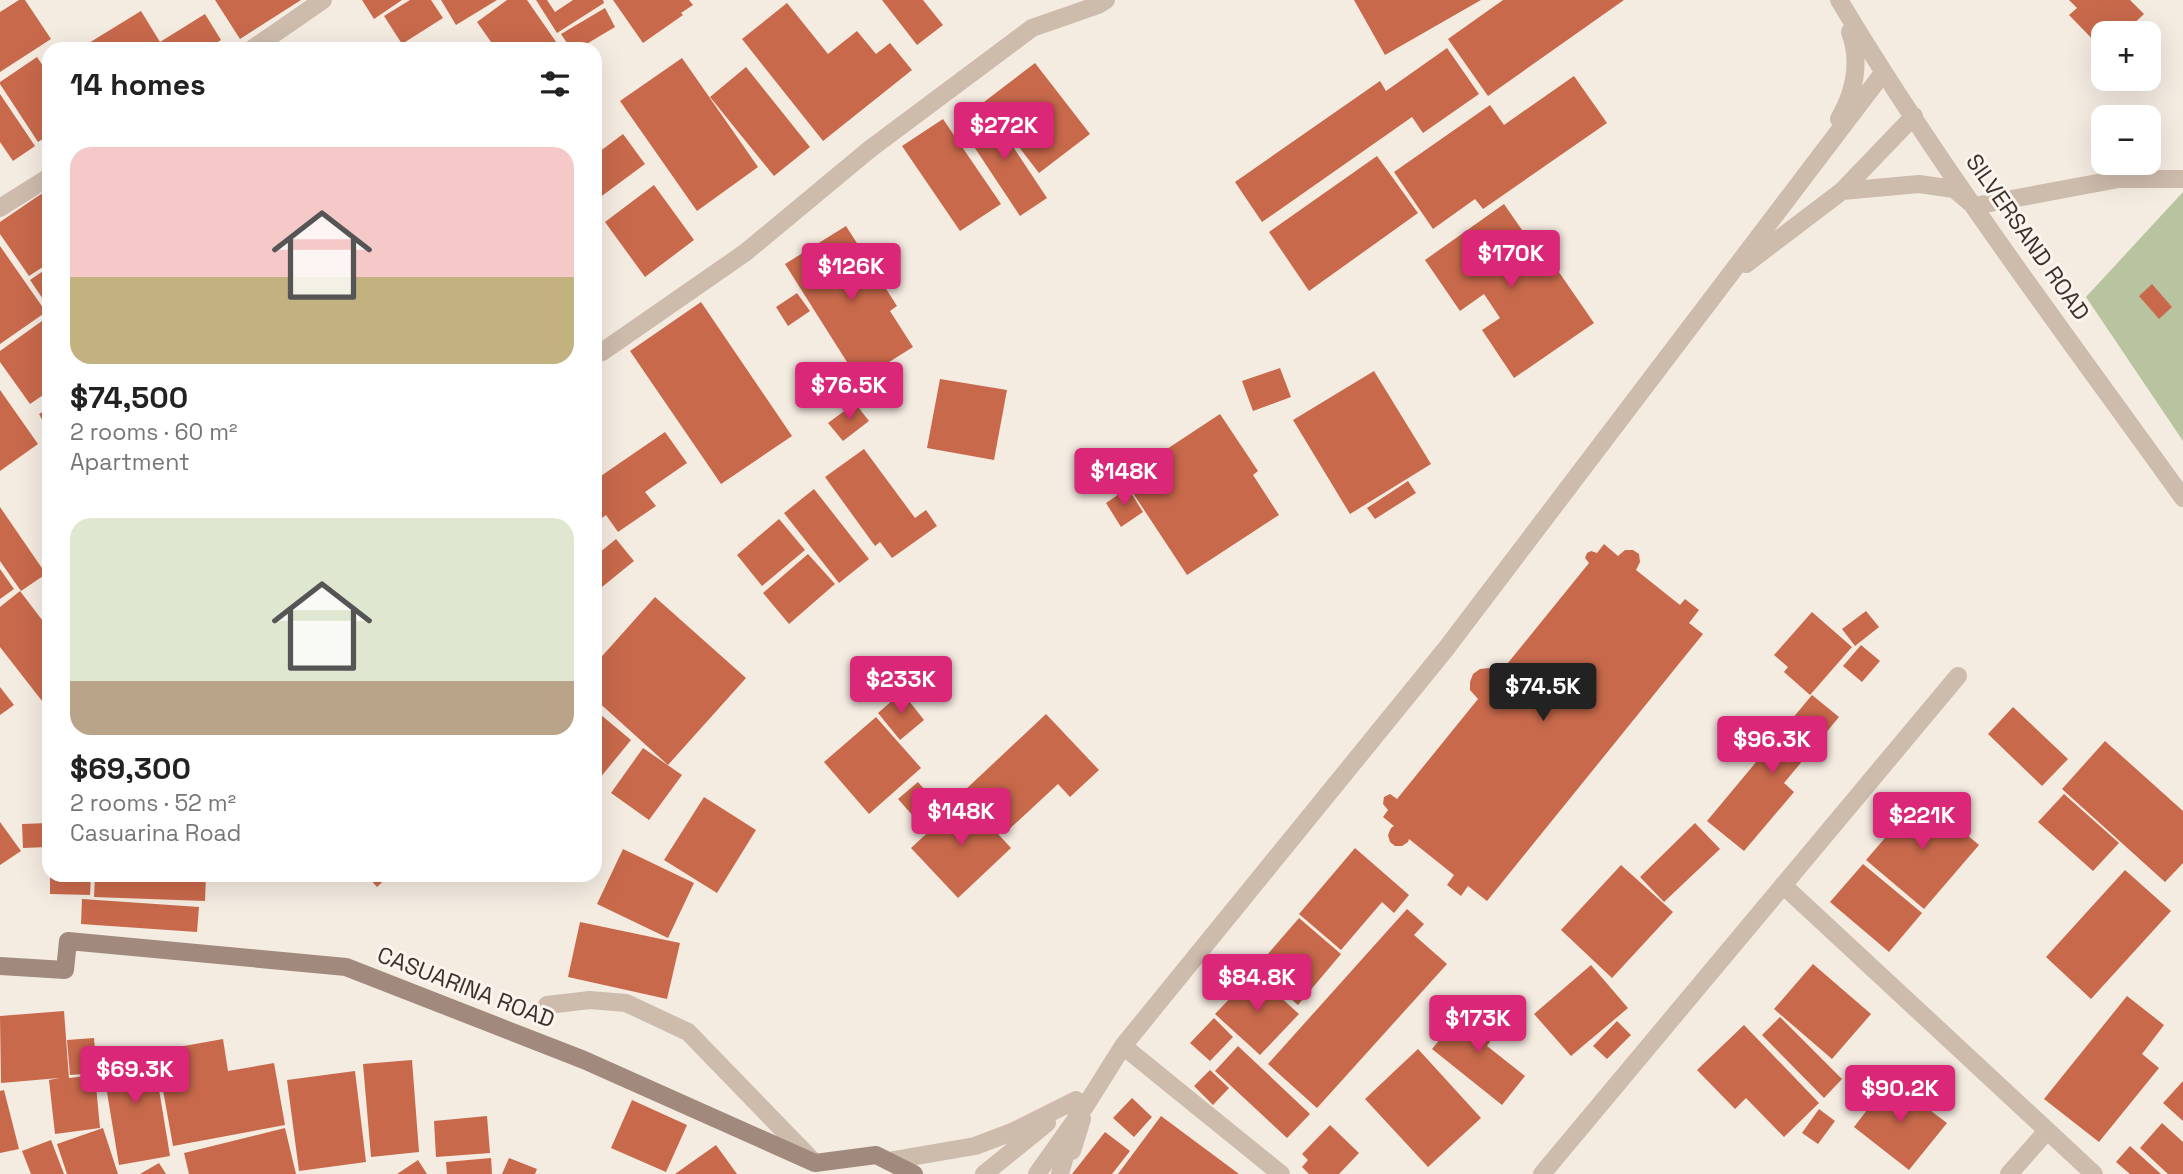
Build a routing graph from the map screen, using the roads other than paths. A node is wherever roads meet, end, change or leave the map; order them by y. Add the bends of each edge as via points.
1 (323, 0) edge
2 (1106, 0) edge
3 (1839, 0) edge
4 (264, 42) edge
5 (1883, 74) junction
6 (1914, 116) junction
7 (1815, 165) junction
8 (2183, 179) edge
9 (42, 181) edge
10 (1842, 191) junction
11 (1974, 205) junction
12 (0, 208) edge
13 (1726, 279) junction
14 (602, 352) edge
15 (2183, 498) edge
16 (1958, 676) dead end
17 (1783, 885) junction
18 (0, 966) edge
19 (547, 1005) dead end
20 (1123, 1046) junction
21 (1081, 1103) junction
22 (2046, 1132) junction
23 (888, 1161) junction
24 (815, 1163) junction
25 (914, 1174) edge
26 (984, 1174) edge
27 (1037, 1174) edge
28 (1060, 1174) edge
29 (1281, 1174) edge
30 (1542, 1174) edge
31 (2009, 1174) edge
32 (2094, 1174) edge

1 - 4 street
2 - 14 street via 1032,28 870,149 746,252
3 - 5 street, SILVERSAND ROAD
3 - 7 street via 1856,49 1854,78 1848,102
5 - 6 street, SILVERSAND ROAD
5 - 7 street
6 - 10 street
6 - 11 street, SILVERSAND ROAD
7 - 13 street
8 - 11 street via 2119,179
9 - 12 street
10 - 11 street via 1919,184 1954,189
10 - 13 street
11 - 15 street, SILVERSAND ROAD
13 - 20 street via 1445,650
16 - 17 street
17 - 22 street
17 - 30 street
18 - 24 street, CASUARINA ROAD via 65,970 68,941 346,967 584,1060
19 - 24 street via 590,1000 626,1003 688,1032
20 - 21 street
20 - 29 street
21 - 23 street via 975,1146
21 - 26 street
21 - 27 street
21 - 28 street via 1072,1150 1066,1149
22 - 31 street
22 - 32 street
23 - 24 street via 876,1155
23 - 25 street

